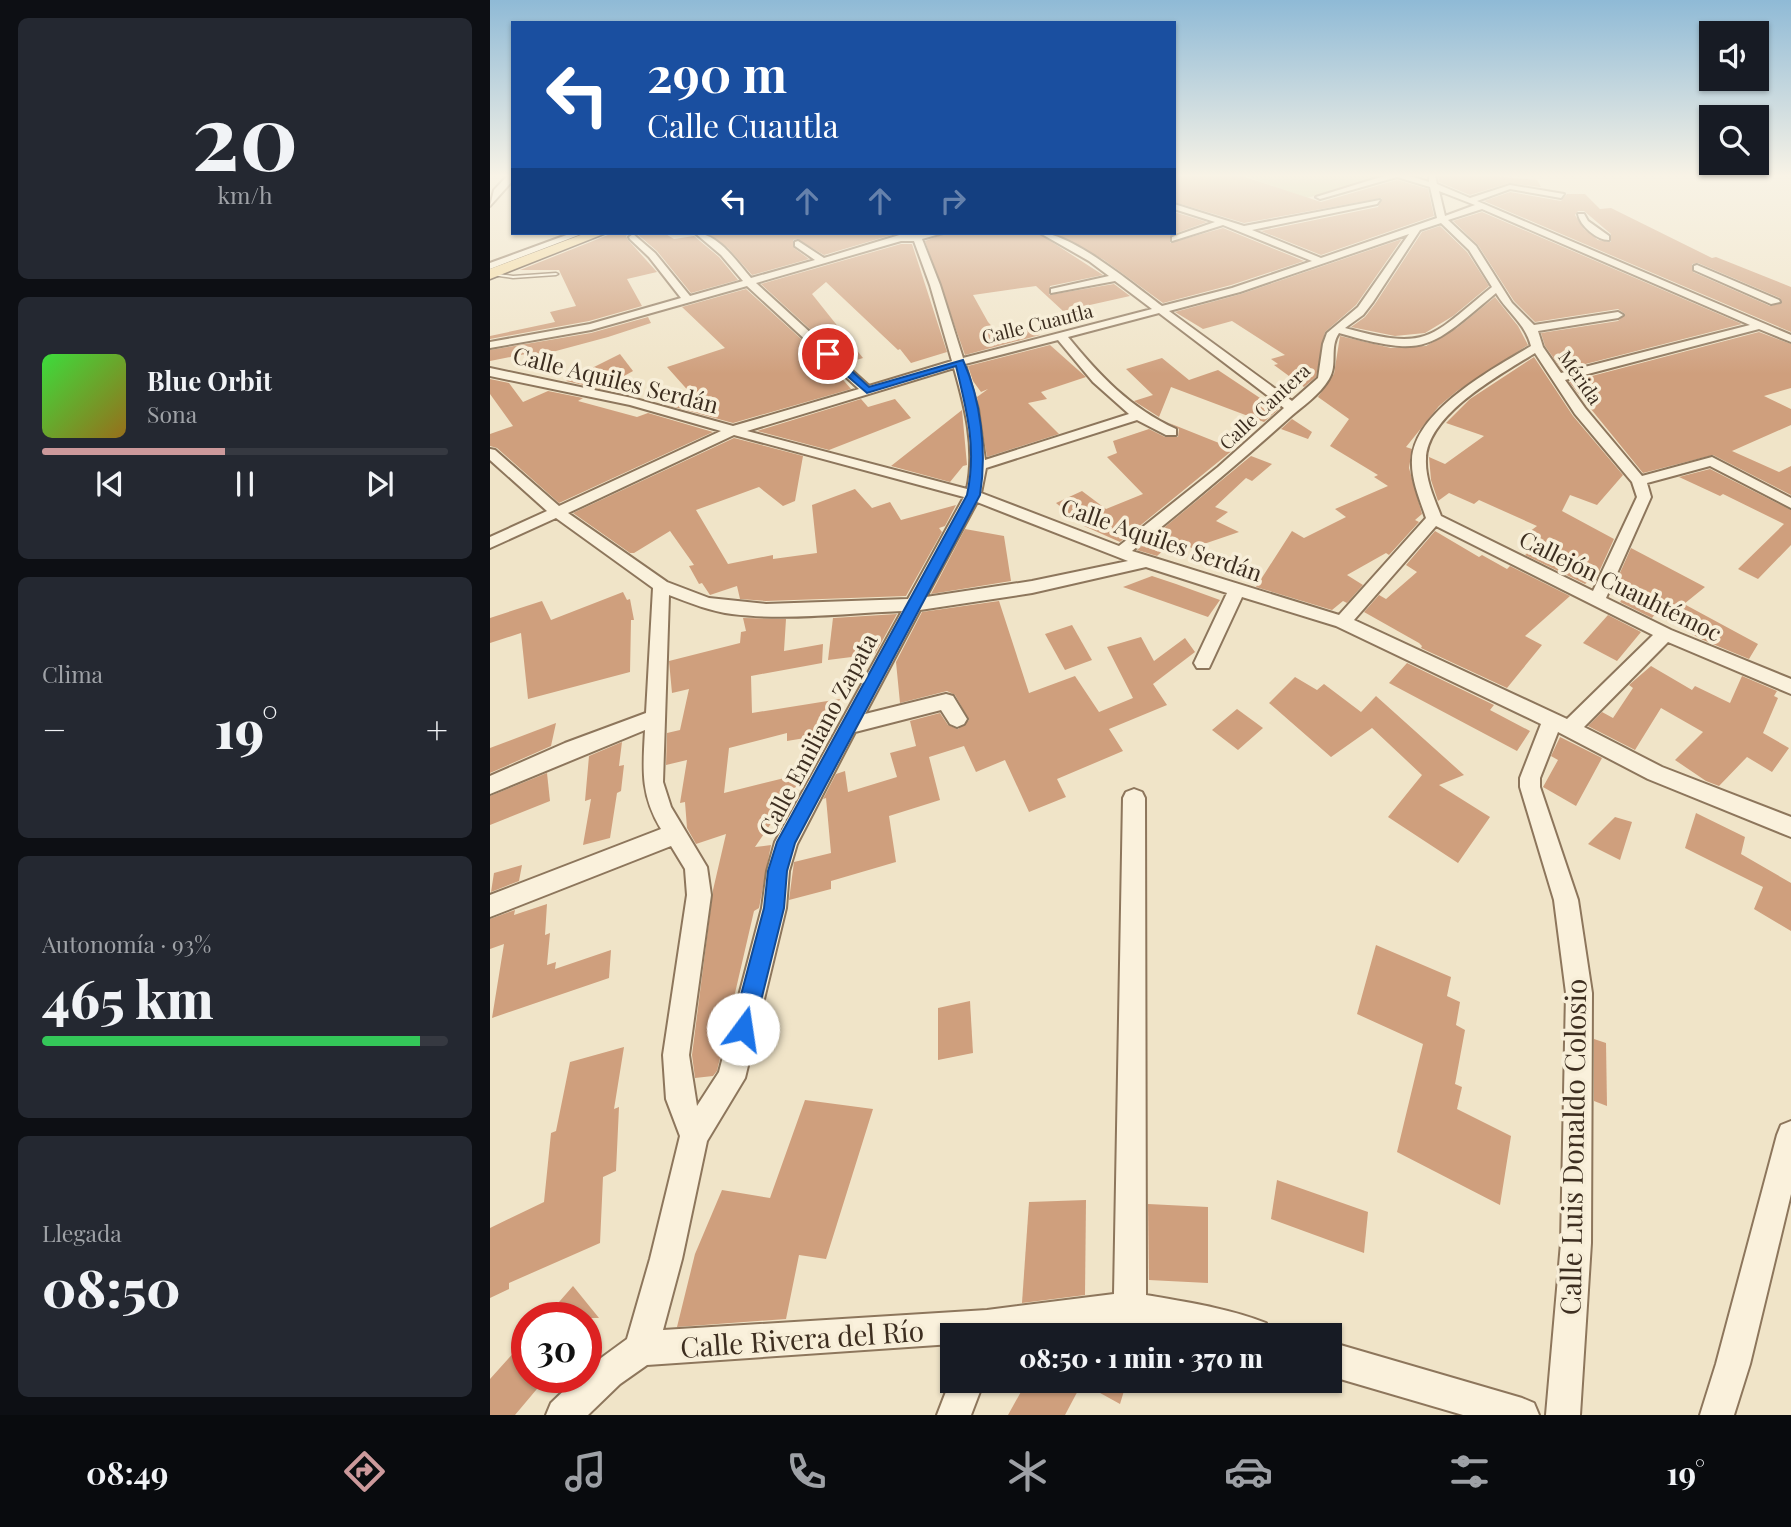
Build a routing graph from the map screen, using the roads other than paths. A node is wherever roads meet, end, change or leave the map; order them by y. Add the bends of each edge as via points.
1 (557, 241) edge
2 (576, 241) edge
3 (637, 241) edge
4 (709, 241) edge
5 (892, 241) edge
6 (917, 241) edge
7 (1059, 241) edge
8 (1273, 241) edge
9 (1380, 241) edge
10 (1409, 241) edge
11 (1466, 241) edge
12 (1567, 241) edge
13 (1591, 241) edge
14 (798, 244) dead end
15 (1576, 245) junction
16 (822, 261) junction
17 (1323, 261) junction
18 (1697, 268) dead end
19 (490, 271) edge
20 (556, 274) dead end
21 (1116, 278) junction
22 (749, 282) junction
23 (1496, 288) junction
24 (1055, 290) dead end
25 (688, 300) junction
26 (1774, 302) junction
27 (1791, 302) edge
28 (1717, 306) junction
29 (1161, 311) junction
30 (1618, 315) dead end
31 (1761, 325) junction
32 (1337, 329) junction
33 (1532, 329) junction
34 (1061, 336) junction
35 (1791, 339) edge
36 (490, 345) edge
37 (1537, 347) junction
38 (960, 362) junction
39 (490, 372) edge
40 (1557, 378) junction
41 (867, 390) junction
42 (1294, 409) junction
43 (1136, 416) junction
44 (732, 431) junction
45 (1171, 432) dead end
46 (490, 453) edge
47 (979, 466) junction
48 (1639, 481) junction
49 (974, 495) junction
50 (1791, 504) edge
51 (557, 512) junction
52 (1434, 519) junction
53 (490, 543) edge
54 (1121, 552) junction
55 (1146, 562) junction
56 (662, 586) junction
57 (1237, 590) junction
58 (1597, 600) junction
59 (914, 605) junction
60 (1342, 622) junction
61 (1665, 634) junction
62 (1203, 663) dead end
63 (1791, 687) edge
64 (657, 717) junction
65 (957, 719) dead end
66 (1561, 725) junction
67 (850, 726) junction
68 (490, 785) edge
69 (1134, 798) dead end
70 (1791, 827) edge
71 (675, 834) junction
72 (490, 906) edge
73 (1791, 1135) edge
74 (694, 1136) junction
75 (1130, 1308) junction
76 (1035, 1323) edge
77 (1209, 1323) edge
78 (940, 1333) edge
79 (640, 1349) junction
80 (1342, 1362) edge
81 (962, 1393) edge
82 (563, 1415) edge
83 (954, 1415) edge
84 (1522, 1415) edge
85 (1563, 1415) edge
86 (1717, 1415) edge

1 - 19 street
2 - 19 main road
3 - 25 street
4 - 22 street
5 - 16 street
6 - 38 street, Calle Emiliano Zapata
7 - 21 street
8 - 17 street
9 - 17 street, Calle Cuautla
10 - 32 street via 1373,296
11 - 23 street, Mérida
12 - 15 street
13 - 15 street
14 - 16 street
15 - 28 street
16 - 22 street
17 - 29 street, Calle Cuautla
18 - 26 street
19 - 20 lane via 513,277
21 - 24 street
21 - 29 street
22 - 25 street
22 - 41 street
23 - 32 street via 1447,329 1416,342 1388,341
23 - 33 street, Mérida
25 - 36 street via 591,327
26 - 27 street
26 - 28 street
28 - 31 street
29 - 34 street, Calle Cuautla
29 - 42 street
30 - 33 street
31 - 35 street
31 - 40 street
32 - 42 street, Calle Cantera via 1329,340 1328,371
33 - 37 street, Mérida
34 - 38 street, Calle Cuautla
34 - 43 street via 1106,390
37 - 40 street, Mérida
37 - 52 street via 1461,397 1425,437 1419,468
38 - 41 street, Calle Cuautla
38 - 47 street, Calle Emiliano Zapata
39 - 44 street, Calle Aquiles Serdán via 632,402
40 - 48 street, Mérida
41 - 44 street, Calle Cuautla
42 - 54 street, Calle Cantera
43 - 45 street
43 - 47 street
44 - 49 street, Calle Aquiles Serdán
44 - 51 street, Calle Cuautla
46 - 51 street
47 - 49 street, Calle Emiliano Zapata
48 - 50 street via 1712,461
48 - 58 street via 1644,497
49 - 54 street, Calle Aquiles Serdán
49 - 59 street, Calle Emiliano Zapata
51 - 53 street, Calle Cuautla
51 - 56 street
52 - 58 street, Callejón Cuauhtémoc
52 - 60 street
54 - 55 street, Calle Aquiles Serdán
55 - 57 street, Calle Aquiles Serdán
55 - 59 street via 1032,587
56 - 59 street via 731,608
56 - 64 street
57 - 60 street, Calle Aquiles Serdán
57 - 62 street
58 - 61 street, Callejón Cuauhtémoc
59 - 67 street, Calle Emiliano Zapata
60 - 66 street, Calle Aquiles Serdán
61 - 63 street, Callejón Cuauhtémoc
61 - 66 street, Calle Luis Donaldo Colosio
64 - 68 street
64 - 71 street via 653,782 661,810
65 - 67 street via 946,701
66 - 70 street, Calle Aquiles Serdán via 1655,774
66 - 85 street, Calle Luis Donaldo Colosio via 1530,778 1530,787 1566,900 1579,993 1576,1243
67 - 74 street, Calle Emiliano Zapata via 786,842 731,1078
69 - 75 street
71 - 72 street
71 - 74 street via 696,867 699,895 676,1055 680,1099
73 - 86 street
74 - 79 street, Calle Emiliano Zapata
75 - 76 street, Calle Rivera del Río
75 - 77 street, Calle Rivera del Río
78 - 79 street, Calle Rivera del Río
79 - 82 street
80 - 84 street
81 - 83 street

